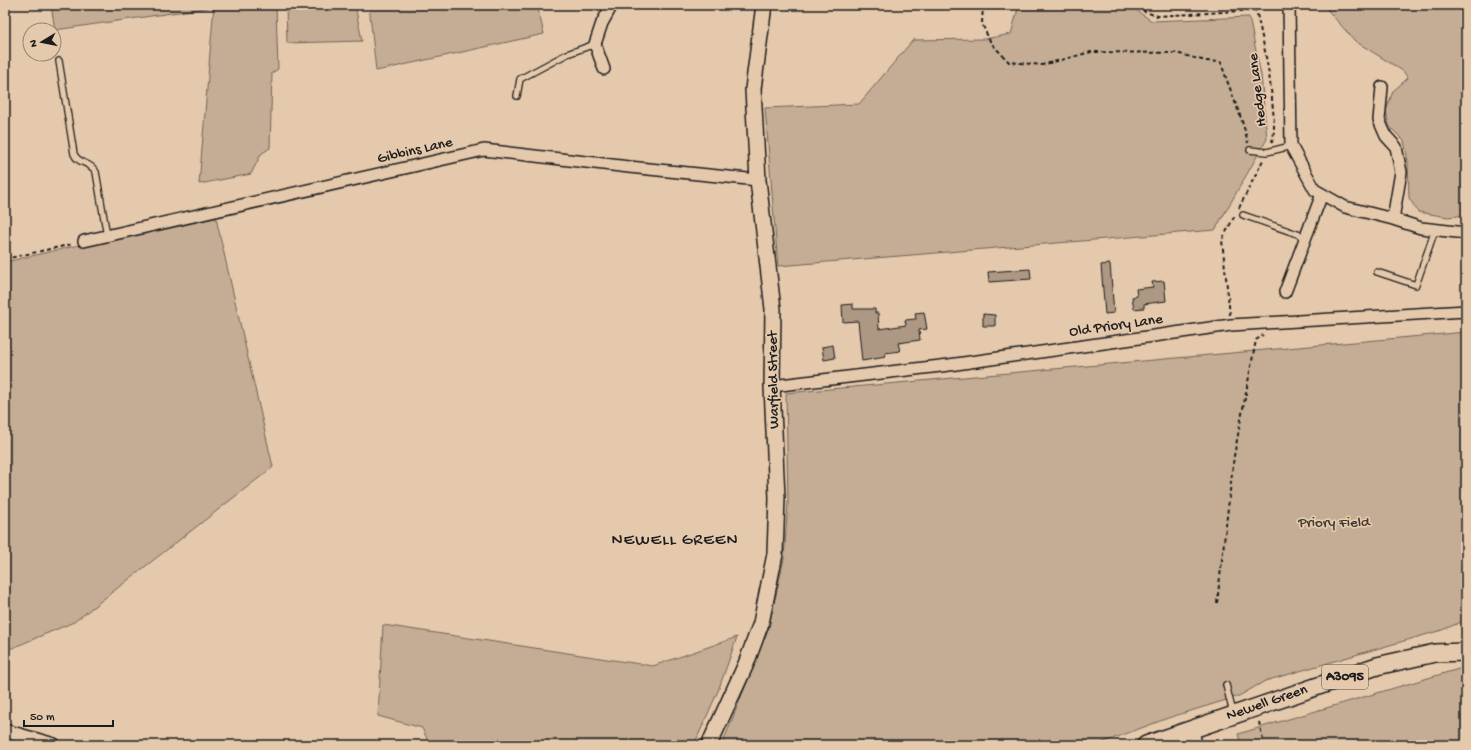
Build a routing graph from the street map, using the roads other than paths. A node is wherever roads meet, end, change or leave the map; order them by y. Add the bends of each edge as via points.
1 (612, 5) edge
2 (764, 5) edge
3 (1289, 5) edge
4 (596, 44) junction
5 (59, 62) edge
6 (604, 68) dead end
7 (1382, 87) dead end
8 (517, 96) dead end
9 (1291, 146) junction
10 (1250, 150) road end
11 (758, 180) junction
12 (1322, 194) junction
13 (1243, 215) dead end
14 (1393, 219) junction
15 (1434, 230) junction
16 (1466, 233) edge
17 (107, 236) junction
18 (1306, 237) junction
19 (84, 242) road end
20 (1377, 272) dead end
21 (1285, 292) dead end
22 (1466, 311) edge
23 (772, 386) junction
24 (1466, 641) edge
25 (1466, 652) edge
26 (1434, 653) junction
27 (1226, 685) dead end
28 (1233, 715) junction
29 (5, 731) edge
30 (1194, 737) edge
31 (54, 745) edge
32 (710, 745) edge
33 (1146, 745) edge

1 - 4 street via 602,23
2 - 11 main road, Warfield Street via 753,89
3 - 9 street
4 - 6 street
4 - 8 lane via 567,54 520,80
5 - 17 lane via 74,154 77,160 91,165 96,172
7 - 14 street via 1379,120 1386,136 1396,147 1401,172
9 - 10 lane via 1267,152
9 - 12 street via 1315,190
11 - 17 street, Gibbins Lane via 484,150
11 - 23 main road, Warfield Street via 773,309
12 - 14 street via 1345,207
12 - 18 street
13 - 18 lane
14 - 15 street
15 - 16 street
15 - 20 lane via 1416,285
17 - 19 street, Gibbins Lane
18 - 21 street
22 - 23 street, Old Priory Lane via 1231,325 949,365
23 - 32 main road, Warfield Street via 777,498 775,554 761,622 746,664
24 - 26 main road, Newell Green / A3095
25 - 26 main road, Newell Green / A3095
26 - 28 main road, Newell Green / A3095 via 1377,666
27 - 28 lane
28 - 30 main road, Newell Green / A3095
29 - 31 street
30 - 33 main road, Newell Green / A3095

